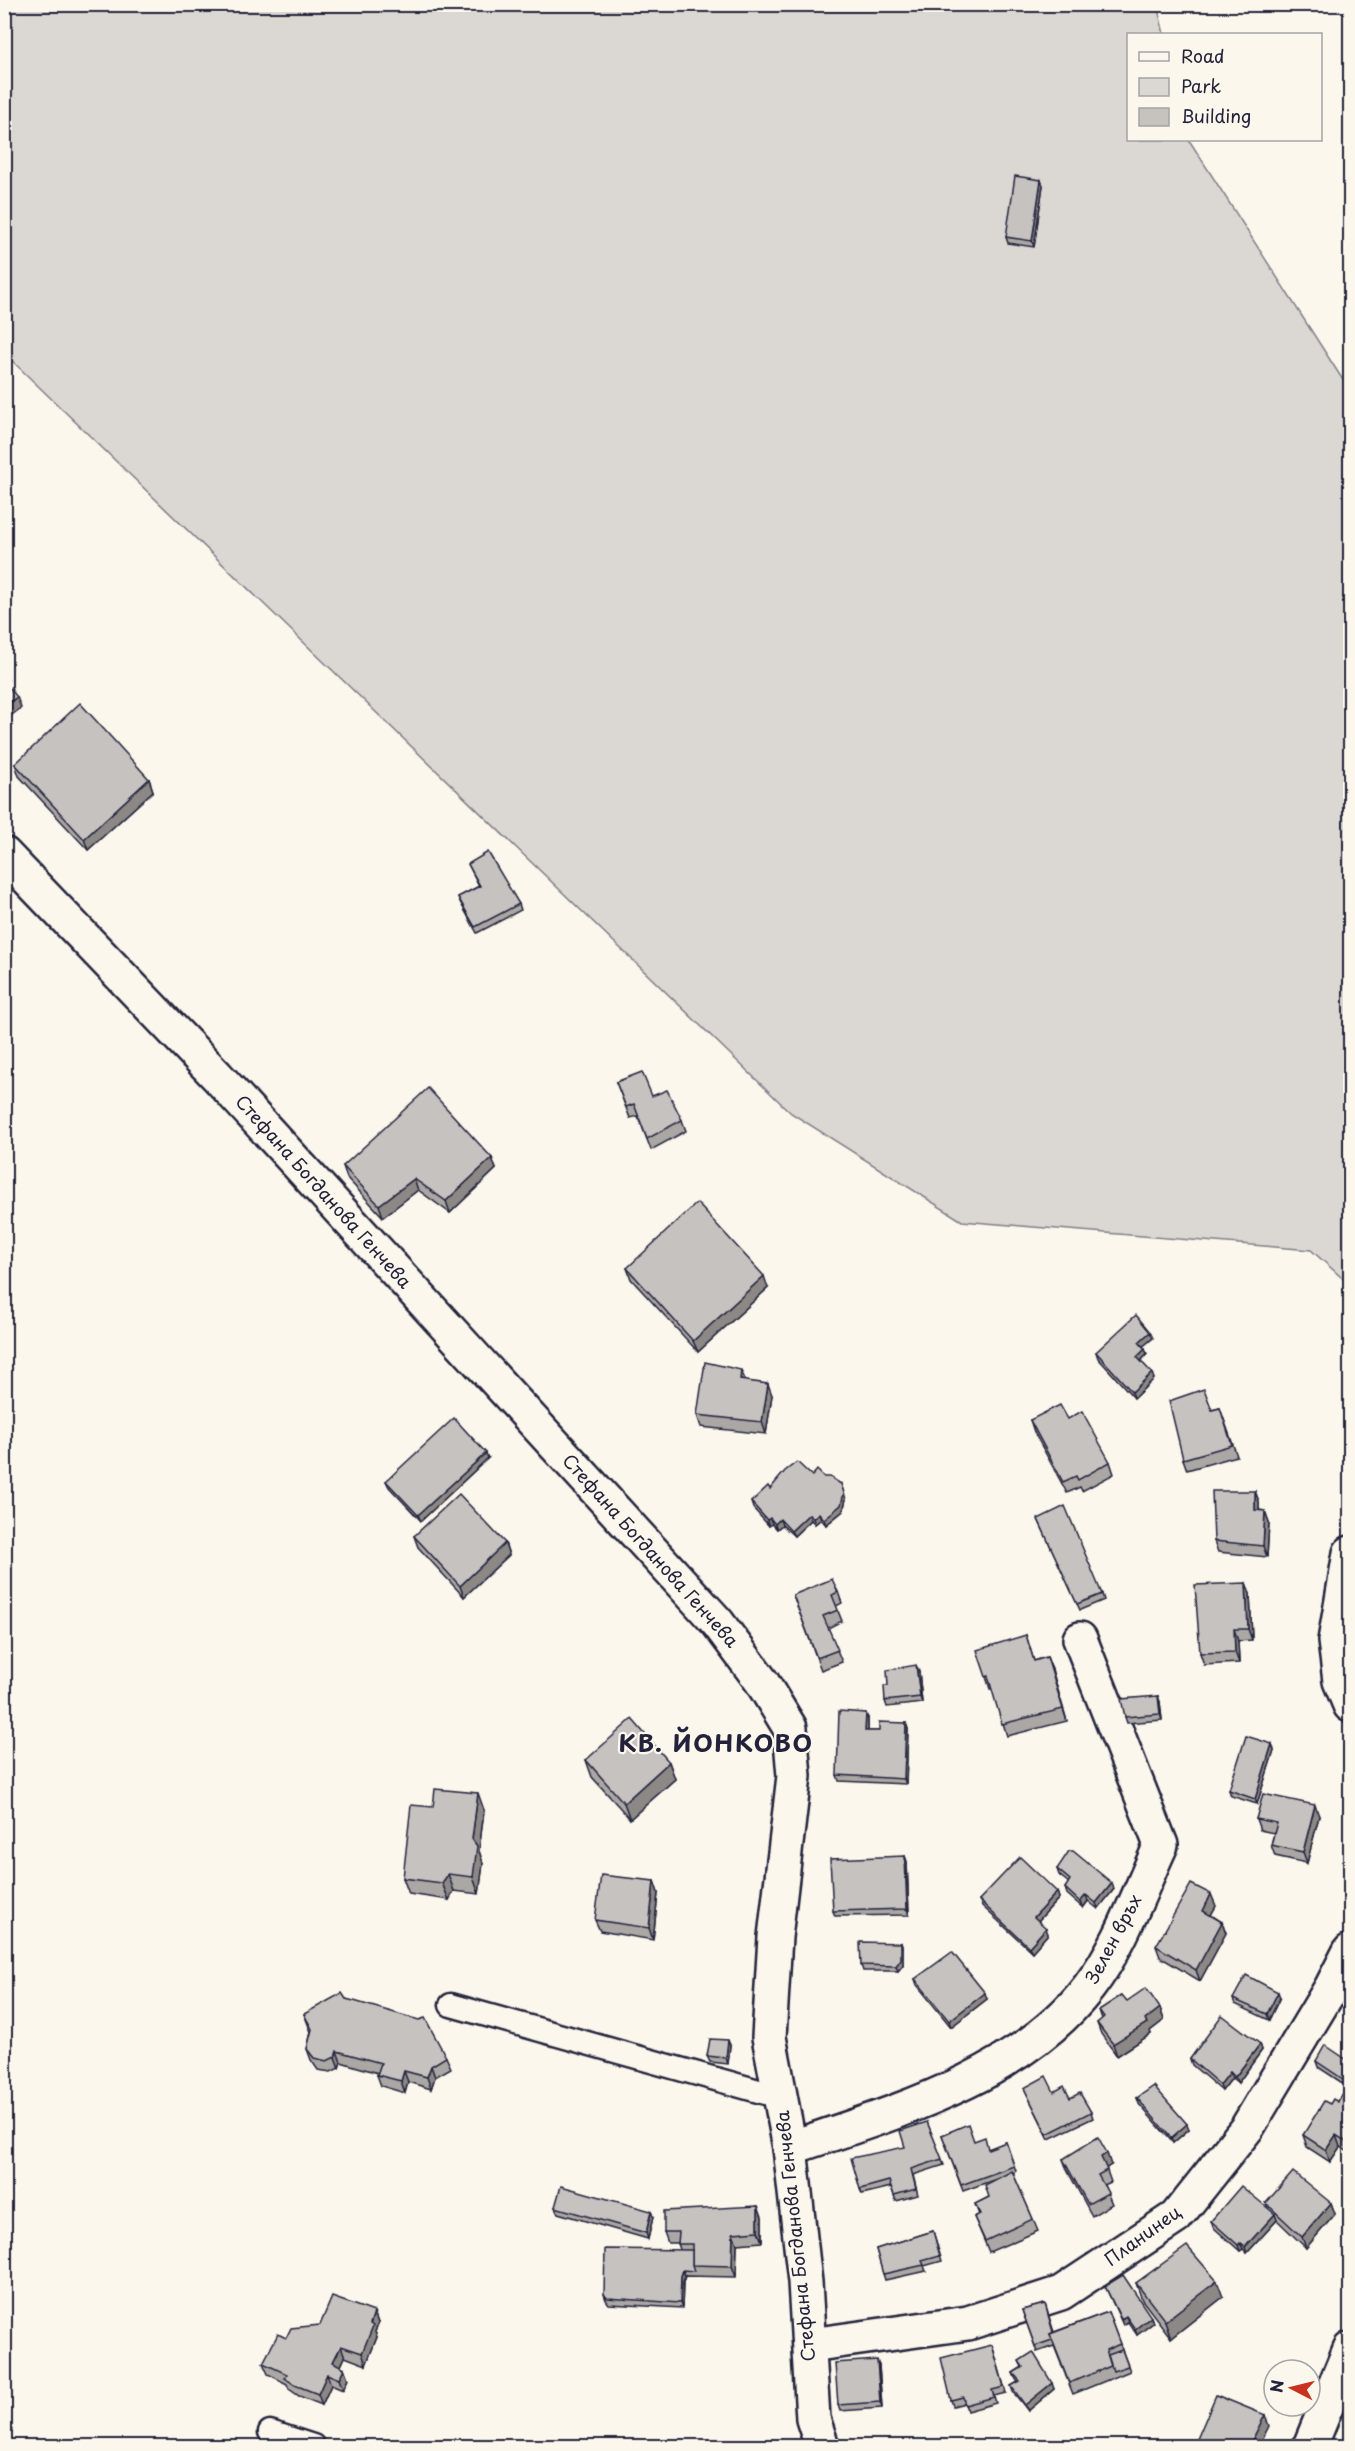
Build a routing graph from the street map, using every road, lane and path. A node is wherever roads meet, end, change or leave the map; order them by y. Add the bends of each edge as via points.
1 (4, 854) edge
2 (1350, 1552) edge
3 (1080, 1639) dead end
4 (1350, 1705) edge
5 (1350, 1951) edge
6 (451, 2005) dead end
7 (780, 2097) junction
8 (790, 2148) junction
9 (810, 2345) junction
10 (1350, 2349) edge
11 (270, 2432) dead end
12 (314, 2446) edge
13 (822, 2446) edge
14 (1310, 2446) edge

1 - 7 street, Стефана Богданова Генчева via 217,1076 718,1623 762,1682 790,1728 794,1776 775,1937 769,2037
2 - 4 street via 1335,1641 1340,1681
3 - 8 street, Зелен връх via 1161,1845 1120,1935 1090,1986 1061,2019 1019,2052 933,2097
5 - 9 street, Планинец via 1247,2128 1176,2217 1061,2293 968,2323
6 - 7 lane
7 - 8 street, Стефана Богданова Генчева
8 - 9 street, Стефана Богданова Генчева
9 - 13 street, Стефана Богданова Генчева via 813,2419
10 - 14 street
11 - 12 lane

